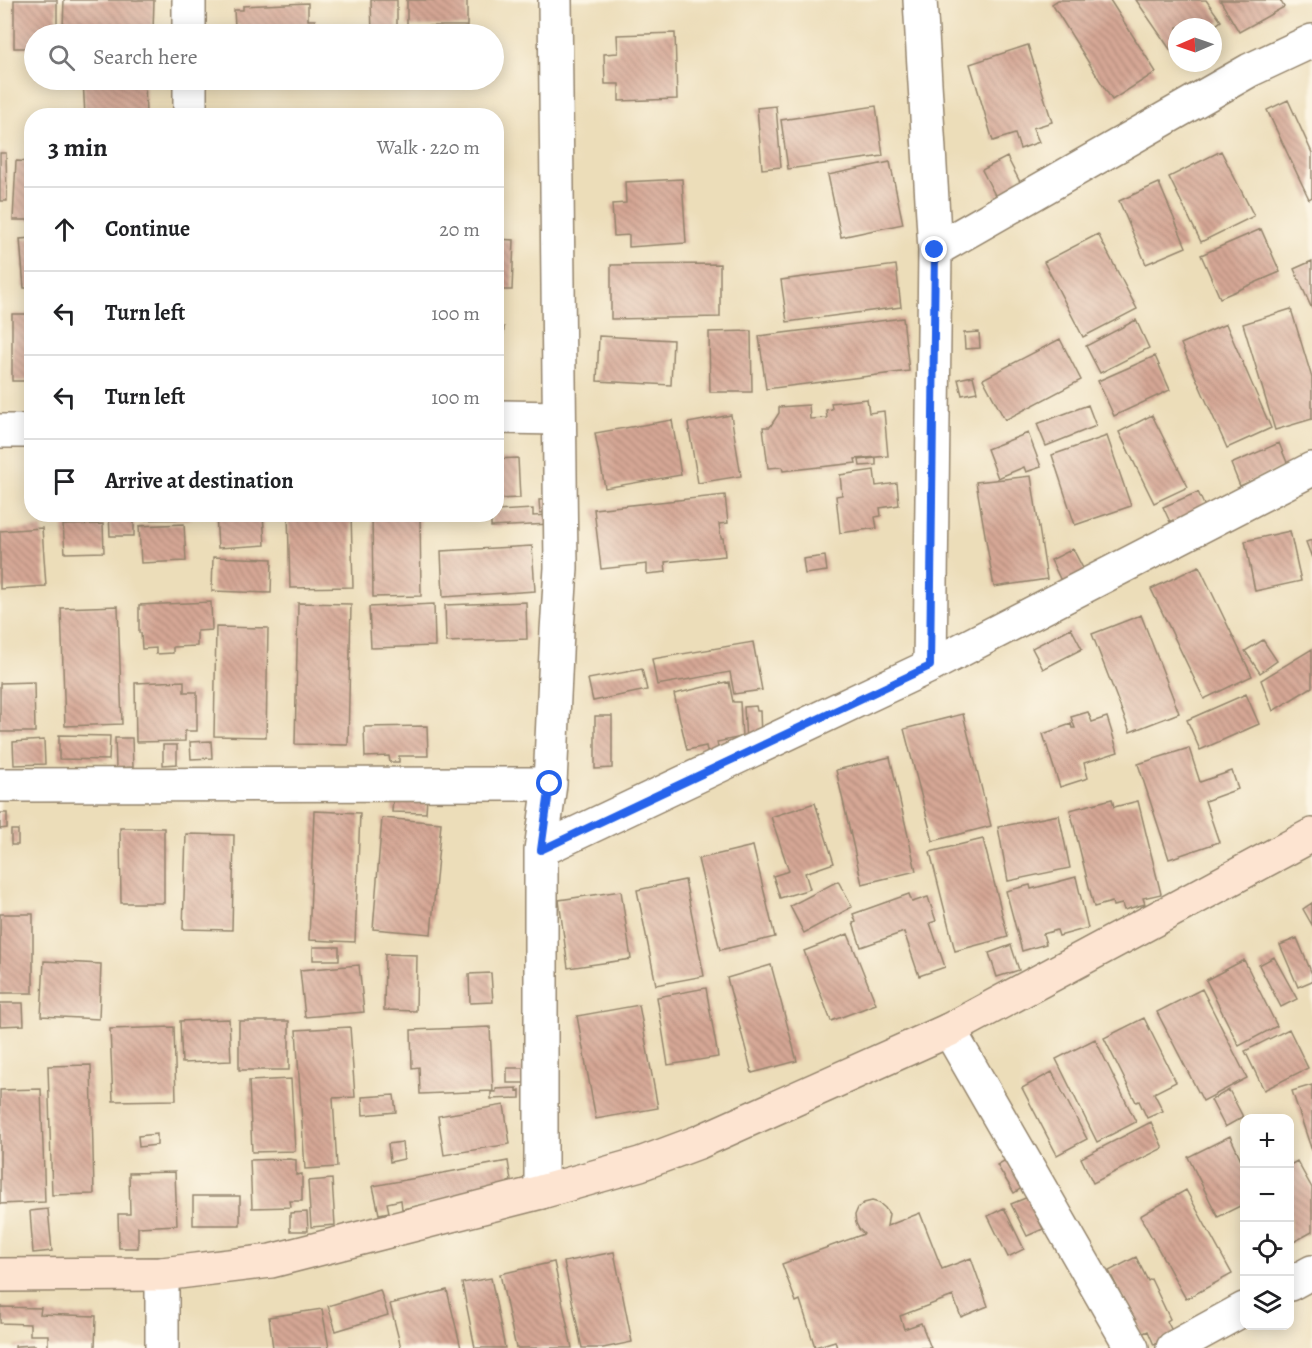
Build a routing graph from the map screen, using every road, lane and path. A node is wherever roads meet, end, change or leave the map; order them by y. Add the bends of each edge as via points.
1 (189, 0) edge
2 (555, 0) edge
3 (920, 0) edge
4 (189, 24) edge
5 (1312, 41) edge
6 (190, 90) edge
7 (190, 108) edge
8 (935, 250) junction
9 (504, 417) edge
10 (559, 418) junction
11 (0, 431) edge
12 (24, 432) edge
13 (1312, 469) edge
14 (930, 666) junction
15 (550, 784) junction
16 (0, 785) edge
17 (1312, 835) edge
18 (541, 850) junction
19 (950, 1030) junction
20 (541, 1192) junction
21 (1312, 1272) edge
22 (162, 1274) junction
23 (0, 1275) edge
24 (1294, 1282) edge
25 (1240, 1312) edge
26 (162, 1348) edge
27 (1132, 1348) edge
28 (1173, 1348) edge

1 - 4 street
2 - 10 street
3 - 8 street
5 - 8 street via 1250,70
6 - 7 street
8 - 14 street
9 - 10 street
10 - 15 street via 561,568
11 - 12 street
13 - 14 street
14 - 18 street
15 - 16 street
15 - 18 street
17 - 19 street
18 - 20 street
19 - 20 street via 699,1142 640,1164
19 - 27 street
20 - 22 street via 271,1261
21 - 24 street
22 - 23 street
22 - 26 street
25 - 28 street

